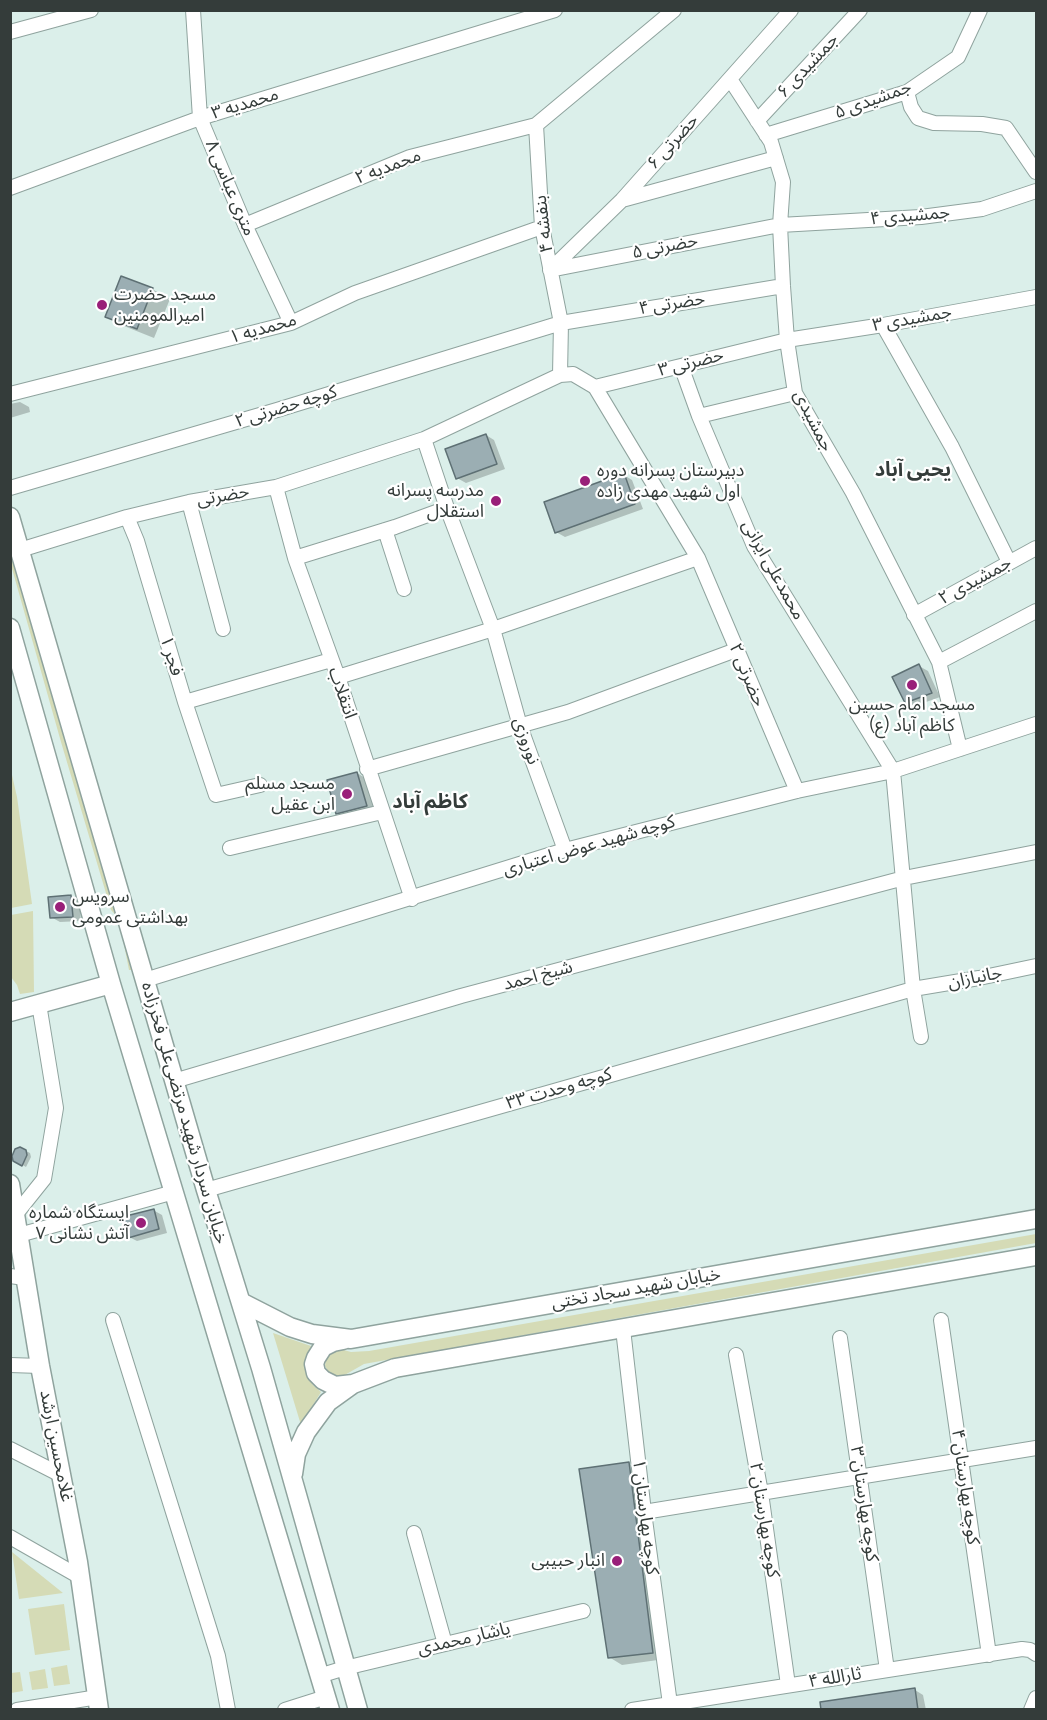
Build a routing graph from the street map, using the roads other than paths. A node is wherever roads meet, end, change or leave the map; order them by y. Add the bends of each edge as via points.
1 (90, 10) edge
2 (555, 10) edge
3 (674, 10) edge
4 (791, 10) edge
5 (860, 10) edge
6 (980, 10) edge
7 (195, 11) edge
8 (10, 32) edge
9 (729, 80) junction
10 (907, 92) junction
11 (200, 118) junction
12 (757, 121) junction
13 (536, 125) junction
14 (766, 135) junction
15 (776, 158) junction
16 (1036, 172) edge
17 (10, 188) edge
18 (1036, 191) edge
19 (622, 200) junction
20 (245, 225) junction
21 (780, 225) junction
22 (542, 227) junction
23 (550, 270) junction
24 (783, 286) junction
25 (1036, 297) edge
26 (561, 322) junction
27 (291, 323) junction
28 (883, 325) junction
29 (787, 340) junction
30 (681, 366) junction
31 (560, 375) junction
32 (595, 387) junction
33 (795, 393) junction
34 (10, 394) edge
35 (699, 416) junction
36 (424, 439) junction
37 (276, 487) junction
38 (10, 488) edge
39 (189, 502) junction
40 (447, 508) junction
41 (10, 517) edge
42 (127, 517) junction
43 (385, 530) junction
44 (1036, 548) edge
45 (20, 550) junction
46 (295, 558) junction
47 (698, 558) junction
48 (1009, 562) junction
49 (404, 589) dead end
50 (1036, 611) edge
51 (914, 615) junction
52 (10, 628) edge
53 (223, 629) dead end
54 (492, 629) junction
55 (736, 650) junction
56 (331, 660) junction
57 (939, 662) junction
58 (338, 677) junction
59 (185, 702) junction
60 (1036, 724) edge
61 (520, 726) junction
62 (960, 749) junction
63 (367, 769) junction
64 (893, 771) junction
65 (260, 785) dead end
66 (797, 791) junction
67 (382, 812) junction
68 (230, 848) dead end
69 (565, 850) junction
70 (1036, 852) edge
71 (904, 878) junction
72 (412, 899) junction
73 (1036, 966) edge
74 (145, 980) junction
75 (111, 984) junction
76 (913, 989) junction
77 (39, 1004) junction
78 (10, 1012) edge
79 (921, 1037) dead end
80 (174, 1081) junction
81 (10, 1184) edge
82 (206, 1190) junction
83 (174, 1192) junction
84 (16, 1214) junction
85 (1036, 1219) edge
86 (19, 1235) junction
87 (1036, 1256) edge
88 (18, 1277) edge
89 (241, 1302) junction
90 (113, 1320) dead end
91 (941, 1320) dead end
92 (622, 1329) junction
93 (840, 1338) dead end
94 (351, 1339) junction
95 (736, 1355) dead end
96 (10, 1365) edge
97 (40, 1366) junction
98 (353, 1384) junction
99 (1036, 1448) edge
100 (10, 1449) edge
101 (961, 1460) junction
102 (61, 1475) junction
103 (860, 1477) junction
104 (292, 1479) junction
105 (761, 1493) junction
106 (644, 1512) junction
107 (414, 1533) dead end
108 (10, 1538) edge
109 (80, 1576) junction
110 (583, 1611) dead end
111 (445, 1644) junction
112 (989, 1654) junction
113 (1036, 1654) edge
114 (345, 1668) junction
115 (887, 1670) junction
116 (319, 1676) junction
117 (788, 1685) junction
118 (1036, 1698) edge
119 (98, 1703) edge
120 (328, 1703) edge
121 (670, 1704) junction
122 (17, 1710) edge
123 (228, 1710) edge
124 (285, 1710) edge
125 (358, 1710) edge
126 (632, 1710) edge
127 (1031, 1710) edge

1 - 8 street
2 - 11 street, محمدیه ۳
3 - 13 street
4 - 9 street, حضرتی ۶
5 - 12 street, جمشیدی ۶
6 - 10 street, جمشیدی ۵ via 958,57
7 - 11 street, ۸ متری عباسی
9 - 12 street, جمشیدی
9 - 19 street, حضرتی ۶
10 - 14 street, جمشیدی ۵
10 - 16 street via 918,118 934,123 1006,128
11 - 17 street, محمدیه ۳
11 - 20 street, ۸ متری عباسی
12 - 14 street, جمشیدی
13 - 20 street, محمدیه ۲ via 410,157
13 - 22 street, بنفشه ۴
14 - 15 street, جمشیدی
15 - 19 street
15 - 21 street, جمشیدی via 783,182
18 - 21 street, جمشیدی ۴ via 982,209 921,217
19 - 23 street, حضرتی ۶
20 - 27 street, ۸ متری عباسی
21 - 23 street, حضرتی ۵
21 - 24 street, جمشیدی
22 - 23 street, بنفشه ۴
22 - 27 street, محمدیه ۱ via 355,293
23 - 26 street, بنفشه ۴
24 - 26 street, حضرتی ۴
24 - 29 street, جمشیدی
25 - 28 street, جمشیدی ۳
26 - 31 street, بنفشه ۴
26 - 38 street, کوچه حضرتی ۲
27 - 34 street, محمدیه ۱
28 - 29 street, جمشیدی ۳
28 - 48 street via 952,447
29 - 30 street, حضرتی ۳
29 - 33 street, جمشیدی
30 - 32 street, حضرتی ۳
30 - 35 street, محمدعلی ایرانی
31 - 32 street via 573,374
31 - 36 street, حضرتی
32 - 47 street, حضرتی ۲
33 - 35 street
33 - 51 street, جمشیدی via 853,494
35 - 64 street, محمدعلی ایرانی via 754,546
36 - 37 street, حضرتی
36 - 40 street, نوروزی
37 - 39 street, حضرتی
37 - 46 street, انتقلاب
39 - 42 street, حضرتی
39 - 53 street
40 - 43 street
40 - 54 street, نوروزی
41 - 45 main road, خیابان سردار شهید مرتضی‌علی فخرزاده
42 - 45 street, حضرتی
42 - 59 street, فجر ۱
43 - 46 street
43 - 49 street
44 - 48 street, جمشیدی ۲
45 - 74 main road, خیابان سردار شهید مرتضی‌علی فخرزاده
46 - 56 street, انتقلاب
47 - 54 street
47 - 55 street, حضرتی ۲
48 - 51 street, جمشیدی ۲
50 - 57 street
51 - 57 street, جمشیدی
52 - 75 main road, خیابان سردار شهید مرتضی‌علی فخرزاده
54 - 58 street
54 - 61 street, نوروزی
55 - 61 street
55 - 66 street, حضرتی ۲
56 - 58 street, انتقلاب
56 - 59 street
57 - 62 street, جمشیدی
58 - 63 street, انتقلاب
59 - 65 street, فجر ۱ via 216,795
60 - 62 street, کوچه شهید عوض اعتباری
61 - 63 street
61 - 69 street, نوروزی
62 - 64 street, کوچه شهید عوض اعتباری
63 - 67 street, انتقلاب
64 - 66 street, کوچه شهید عوض اعتباری
64 - 71 street
66 - 69 street, کوچه شهید عوض اعتباری
67 - 68 street
67 - 72 street, انتقلاب
69 - 72 street, کوچه شهید عوض اعتباری
70 - 71 street, شیخ احمد
71 - 76 street
71 - 80 street, شیخ احمد via 461,996
72 - 74 street, کوچه شهید عوض اعتباری
73 - 76 street, جانبازان
74 - 80 main road, خیابان سردار شهید مرتضی‌علی فخرزاده
75 - 77 main road
75 - 83 main road, خیابان سردار شهید مرتضی‌علی فخرزاده
76 - 79 street
76 - 82 street, کوچه وحدت ۳۳
77 - 78 main road
77 - 84 street via 56,1108 44,1179
80 - 82 main road, خیابان سردار شهید مرتضی‌علی فخرزاده
81 - 84 main road, غلامحسین ارشد
82 - 89 main road, خیابان سردار شهید مرتضی‌علی فخرزاده
83 - 86 street
83 - 116 main road, خیابان سردار شهید مرتضی‌علی فخرزاده
84 - 86 main road, غلامحسین ارشد
85 - 94 main road, خیابان شهید سجاد تختی
86 - 88 main road, غلامحسین ارشد
87 - 92 main road, خیابان شهید سجاد تختی
88 - 97 main road, غلامحسین ارشد
89 - 94 main road, خیابان شهید سجاد تختی via 290,1327
89 - 104 main road, خیابان سردار شهید مرتضی‌علی فخرزاده
90 - 123 street via 219,1656
91 - 101 street, کوچه بهارستان ۴
92 - 98 main road, خیابان شهید سجاد تختی via 395,1368
92 - 106 street, کوچه بهارستان ۱
93 - 103 street, کوچه بهارستان ۳
94 - 98 main road via 323,1347 314,1364 323,1380 336,1386
95 - 105 street, کوچه بهارستان ۲
96 - 97 street
97 - 102 main road, غلامحسین ارشد
98 - 104 main road, خیابان شهید سجاد تختی via 328,1402 306,1432 296,1454
99 - 101 street
100 - 102 street
101 - 103 street
101 - 112 street, کوچه بهارستان ۴
102 - 109 main road, غلامحسین ارشد
103 - 105 street
103 - 115 street, کوچه بهارستان ۳
104 - 114 main road, خیابان سردار شهید مرتضی‌علی فخرزاده
105 - 106 street
105 - 117 street, کوچه بهارستان ۲
106 - 121 street, کوچه بهارستان ۱
107 - 111 street
108 - 109 street
109 - 119 main road, غلامحسین ارشد
110 - 111 street, یاشار محمدی
111 - 114 street, یاشار محمدی
112 - 113 street, ثارالله ۴ via 1022,1649
112 - 115 street, ثارالله ۴
114 - 116 street, یاشار محمدی
114 - 125 main road, خیابان سردار شهید مرتضی‌علی فخرزاده
115 - 117 street, ثارالله ۴
116 - 120 main road, خیابان سردار شهید مرتضی‌علی فخرزاده
117 - 121 street, ثارالله ۴
118 - 127 street
119 - 122 street
120 - 124 street
121 - 126 street, ثارالله ۴

